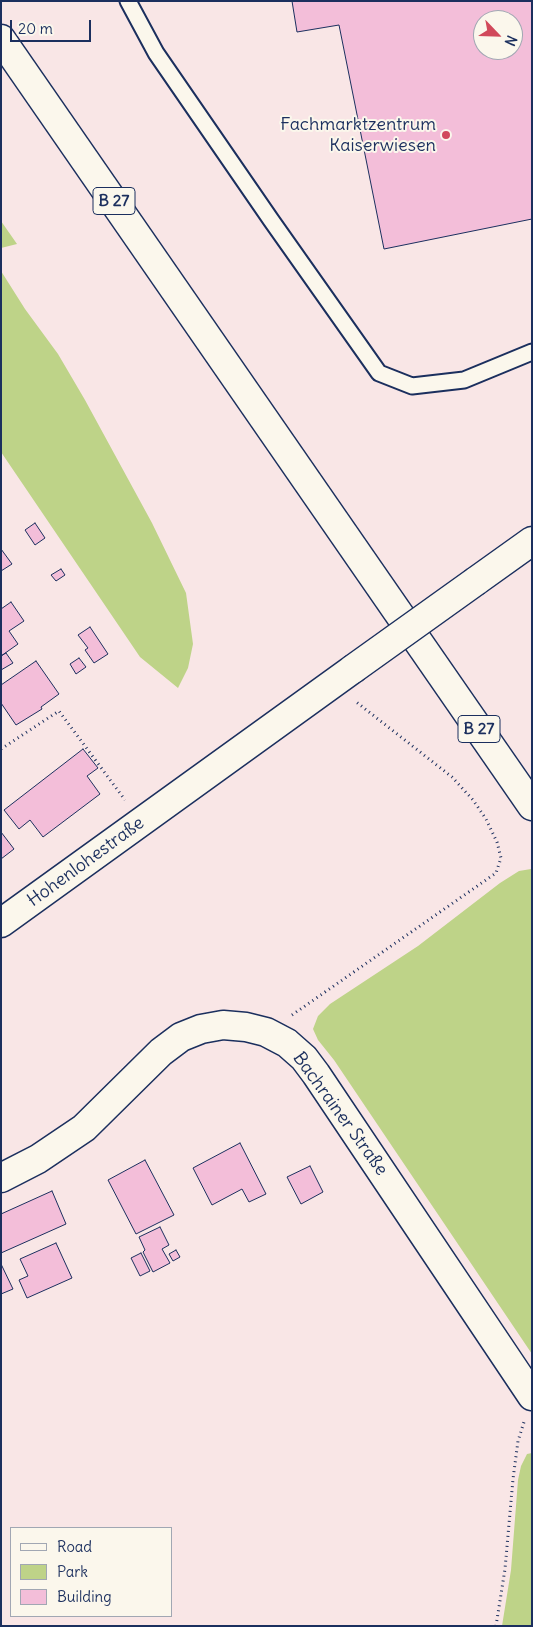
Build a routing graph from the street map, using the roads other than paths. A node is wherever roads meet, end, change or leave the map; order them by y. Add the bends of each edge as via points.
1 (128, 1) edge
2 (1, 39) edge
3 (532, 352) edge
4 (532, 541) edge
5 (532, 806) edge
6 (1, 923) edge
7 (1, 1178) edge
8 (532, 1396) edge

1 - 3 lane via 161,60 379,373 412,386 464,380
2 - 5 main road, B 27
4 - 6 main road, Hohenlohestraße, bridge
7 - 8 main road, Bachrainer Straße via 38,1159 84,1128 161,1052 181,1037 223,1025 266,1032 287,1043 316,1074

